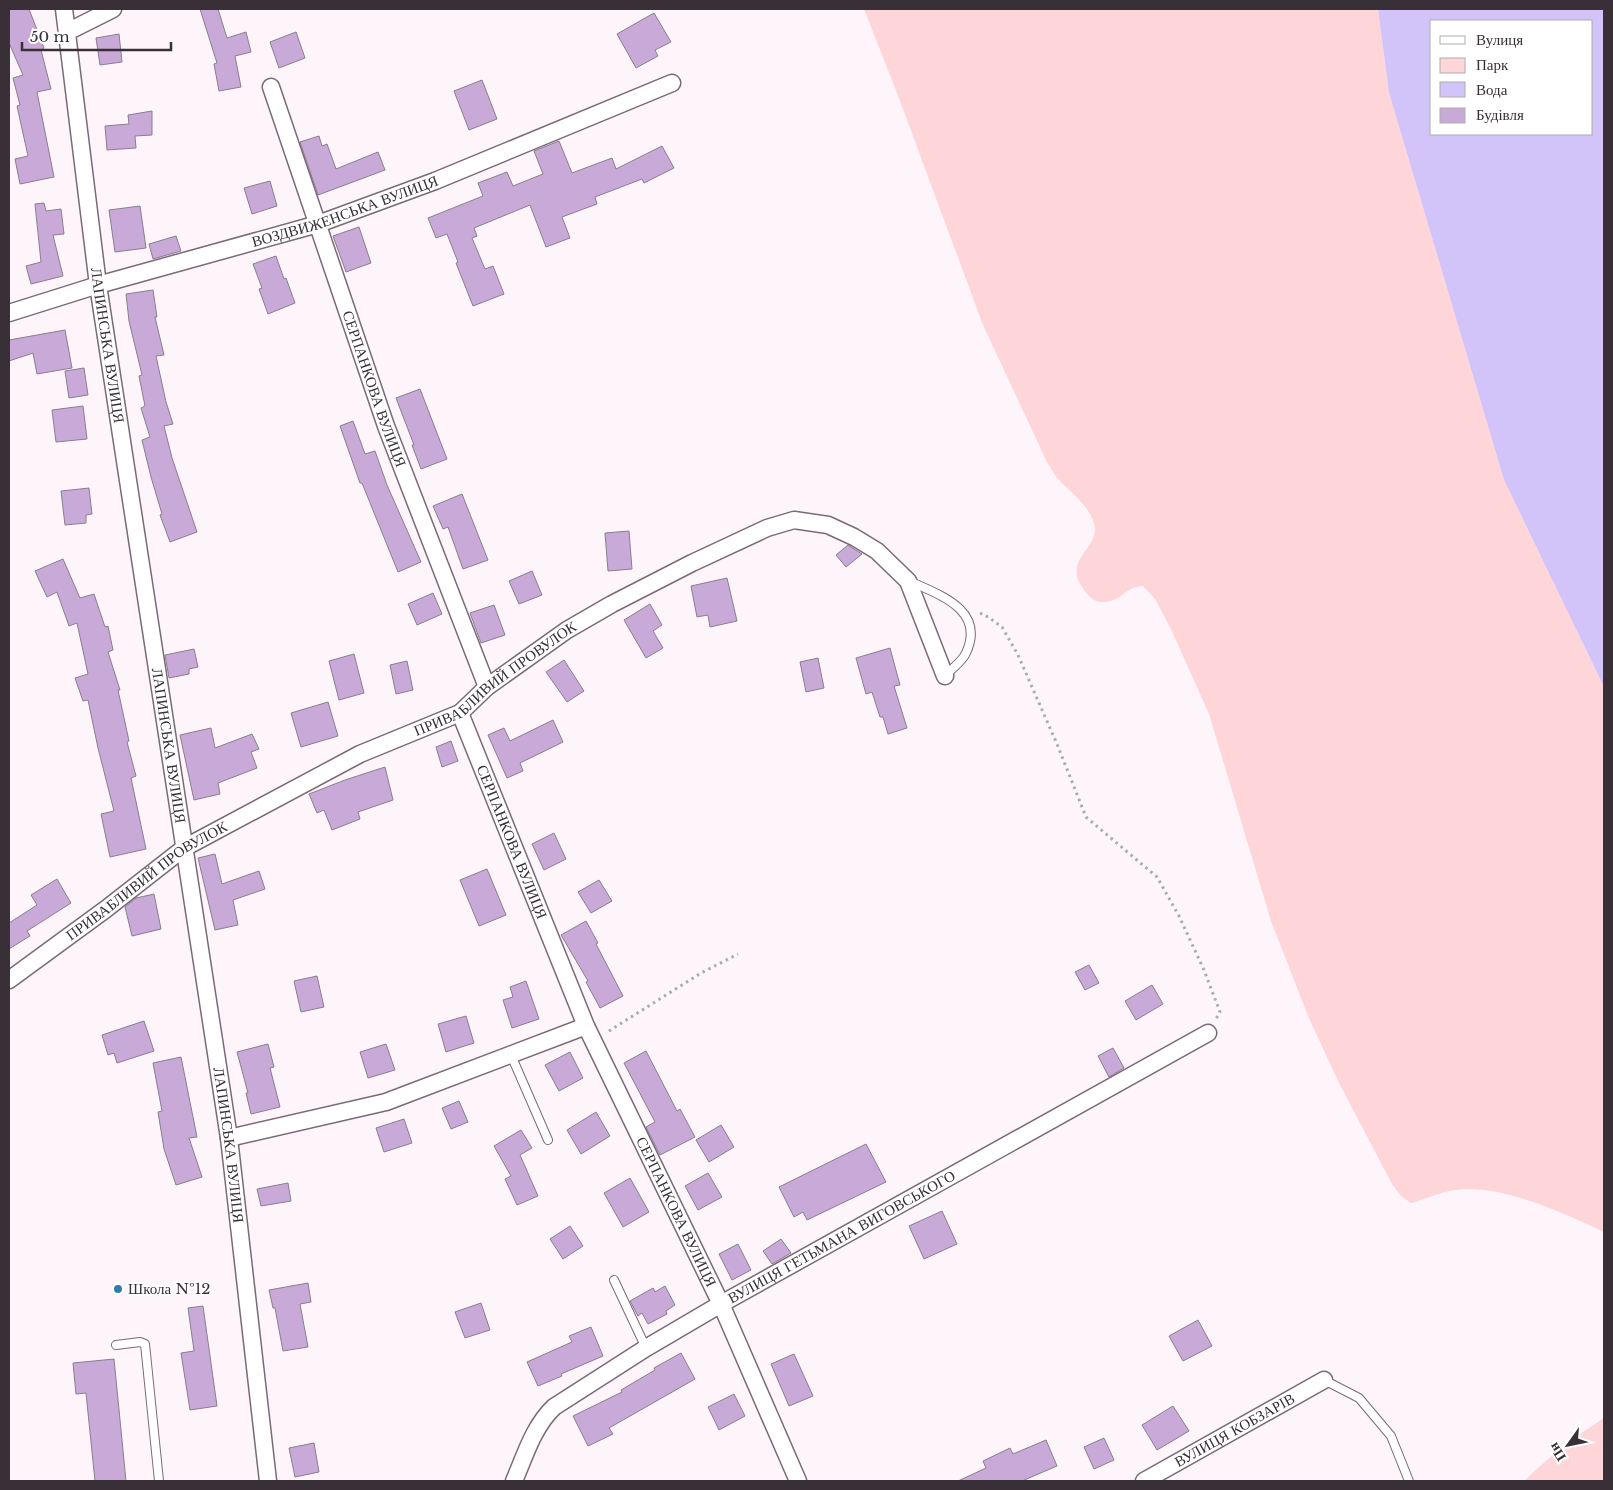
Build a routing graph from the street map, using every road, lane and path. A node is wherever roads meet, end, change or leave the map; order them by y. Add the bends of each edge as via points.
1 (64, 9) edge
2 (113, 9) edge
3 (67, 32) junction
4 (672, 83) dead end
5 (271, 87) dead end
6 (318, 224) junction
7 (98, 285) junction
8 (9, 314) edge
9 (908, 581) junction
10 (979, 613) dead end
11 (945, 676) joint
12 (487, 688) junction
13 (460, 713) junction
14 (184, 848) junction
15 (738, 954) dead end
16 (9, 980) edge
17 (586, 1026) junction
18 (1208, 1033) joint
19 (593, 1041) junction
20 (512, 1055) junction
21 (229, 1138) junction
22 (548, 1140) dead end
23 (614, 1280) dead end
24 (721, 1304) junction
25 (116, 1345) dead end
26 (646, 1348) junction
27 (1324, 1380) joint
28 (159, 1481) edge
29 (268, 1481) edge
30 (514, 1481) edge
31 (798, 1481) edge
32 (1144, 1481) edge
33 (1409, 1481) edge

1 - 3 street, ЛАПИНСЬКА ВУЛИЦЯ
2 - 3 street
3 - 7 street, ЛАПИНСЬКА ВУЛИЦЯ
4 - 6 street, ВОЗДВИЖЕНСЬКА ВУЛИЦЯ via 435,181
5 - 6 street, СЕРПАНКОВА ВУЛИЦЯ
6 - 7 street, ВОЗДВИЖЕНСЬКА ВУЛИЦЯ
6 - 12 street, СЕРПАНКОВА ВУЛИЦЯ via 386,426
7 - 8 street, ВОЗДВИЖЕНСЬКА ВУЛИЦЯ
7 - 14 street, ЛАПИНСЬКА ВУЛИЦЯ
9 - 11 street, ПРИВАБЛИВИЙ ПРОВУЛОК
9 - 11 lane via 952,602 964,612 972,633 966,654
9 - 12 street, ПРИВАБЛИВИЙ ПРОВУЛОК via 877,552 854,538 828,525 794,520 745,538 612,604 567,630
10 - 18 path via 1002,627 1018,655 1086,817 1157,877 1179,916 1220,1012
12 - 13 street, ПРИВАБЛИВИЙ ПРОВУЛОК
13 - 14 street, ПРИВАБЛИВИЙ ПРОВУЛОК via 360,754
13 - 17 street, СЕРПАНКОВА ВУЛИЦЯ
14 - 16 street, ПРИВАБЛИВИЙ ПРОВУЛОК
14 - 21 street, ЛАПИНСЬКА ВУЛИЦЯ
15 - 19 path via 701,973
17 - 19 street, СЕРПАНКОВА ВУЛИЦЯ
17 - 20 street
18 - 24 street, ВУЛИЦЯ ГЕТЬМАНА ВИГОВСЬКОГО
19 - 24 street, СЕРПАНКОВА ВУЛИЦЯ
20 - 21 street via 386,1102
20 - 22 lane
21 - 29 street, ЛАПИНСЬКА ВУЛИЦЯ
23 - 26 lane
24 - 26 street, ВУЛИЦЯ ГЕТЬМАНА ВИГОВСЬКОГО
24 - 31 street, СЕРПАНКОВА ВУЛИЦЯ
25 - 28 lane via 145,1344
26 - 30 street, ВУЛИЦЯ ГЕТЬМАНА ВИГОВСЬКОГО via 554,1407 543,1418
27 - 32 street, ВУЛИЦЯ КОБЗАРІВ
27 - 33 lane via 1359,1398 1391,1436

